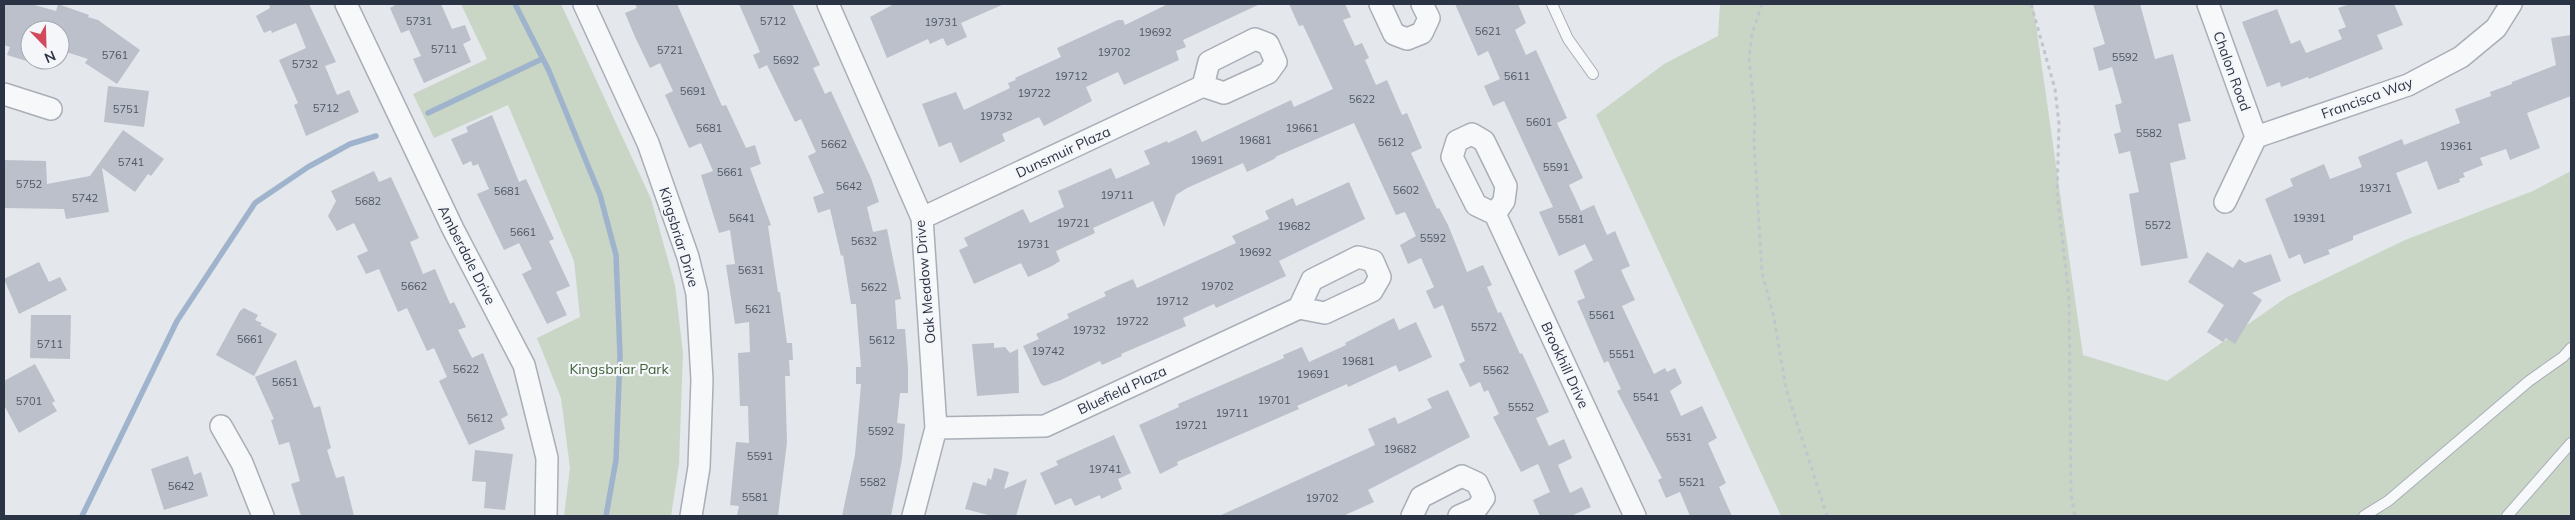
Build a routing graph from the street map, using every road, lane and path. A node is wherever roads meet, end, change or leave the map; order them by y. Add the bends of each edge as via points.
1 (346, 4) edge
2 (584, 4) edge
3 (828, 4) edge
4 (1380, 4) edge
5 (1422, 4) edge
6 (1552, 4) edge
7 (1762, 4) edge
8 (2031, 4) edge
9 (2208, 4) edge
10 (2511, 4) edge
11 (1593, 74) dead end
12 (1203, 86) dead end
13 (4, 94) edge
14 (51, 109) dead end
15 (2256, 137) junction
16 (2225, 202) dead end
17 (1495, 214) dead end
18 (922, 218) junction
19 (1299, 308) dead end
20 (2571, 348) edge
21 (221, 426) dead end
22 (936, 428) junction
23 (2571, 442) edge
24 (262, 516) edge
25 (546, 516) edge
26 (690, 516) edge
27 (913, 516) edge
28 (1412, 516) edge
29 (1460, 516) edge
30 (1635, 516) edge
31 (1828, 516) edge
32 (2075, 516) edge
33 (2364, 516) edge
34 (2507, 516) edge

1 - 25 street, Amberdale Drive via 452,229 524,365 547,458
2 - 26 street, Kingsbriar Drive via 648,143 688,257 697,294 702,380 699,467
3 - 18 street, Oak Meadow Drive
4 - 5 street via 1394,34 1407,40 1422,32 1429,18
6 - 11 lane via 1568,39
7 - 31 path via 1752,34 1749,59 1755,114 1762,272 1774,318 1786,389
8 - 32 path via 2055,89 2059,124 2057,193 2069,297 2071,495
9 - 15 street, Chalon Road
10 - 15 street, Francisca Way via 2496,28 2461,57 2408,85
12 - 18 street, Dunsmuir Plaza
13 - 14 street
15 - 16 street
17 - 30 street, Brookhill Drive
18 - 22 street, Oak Meadow Drive
19 - 22 street, Bluefield Plaza via 1045,426
20 - 33 lane via 2388,501
21 - 24 street via 242,464
22 - 27 street, Oak Meadow Drive
23 - 34 lane
28 - 29 street via 1421,497 1462,476 1477,482 1484,498 1477,508

